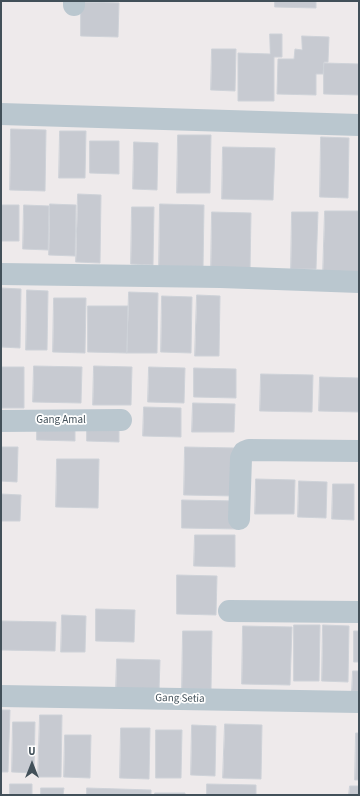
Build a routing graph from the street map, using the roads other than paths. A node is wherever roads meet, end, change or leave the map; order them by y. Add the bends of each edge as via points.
1 (1, 114) edge
2 (359, 126) edge
3 (1, 274) edge
4 (359, 282) edge
5 (121, 420) dead end
6 (1, 421) edge
7 (359, 451) edge
8 (239, 520) dead end
9 (229, 611) dead end
10 (359, 612) edge
11 (1, 696) edge
12 (359, 702) edge

1 - 2 street
3 - 4 street
5 - 6 street, Gang Amal
7 - 8 street via 244,452 241,458
9 - 10 street
11 - 12 street, Gang Setia

